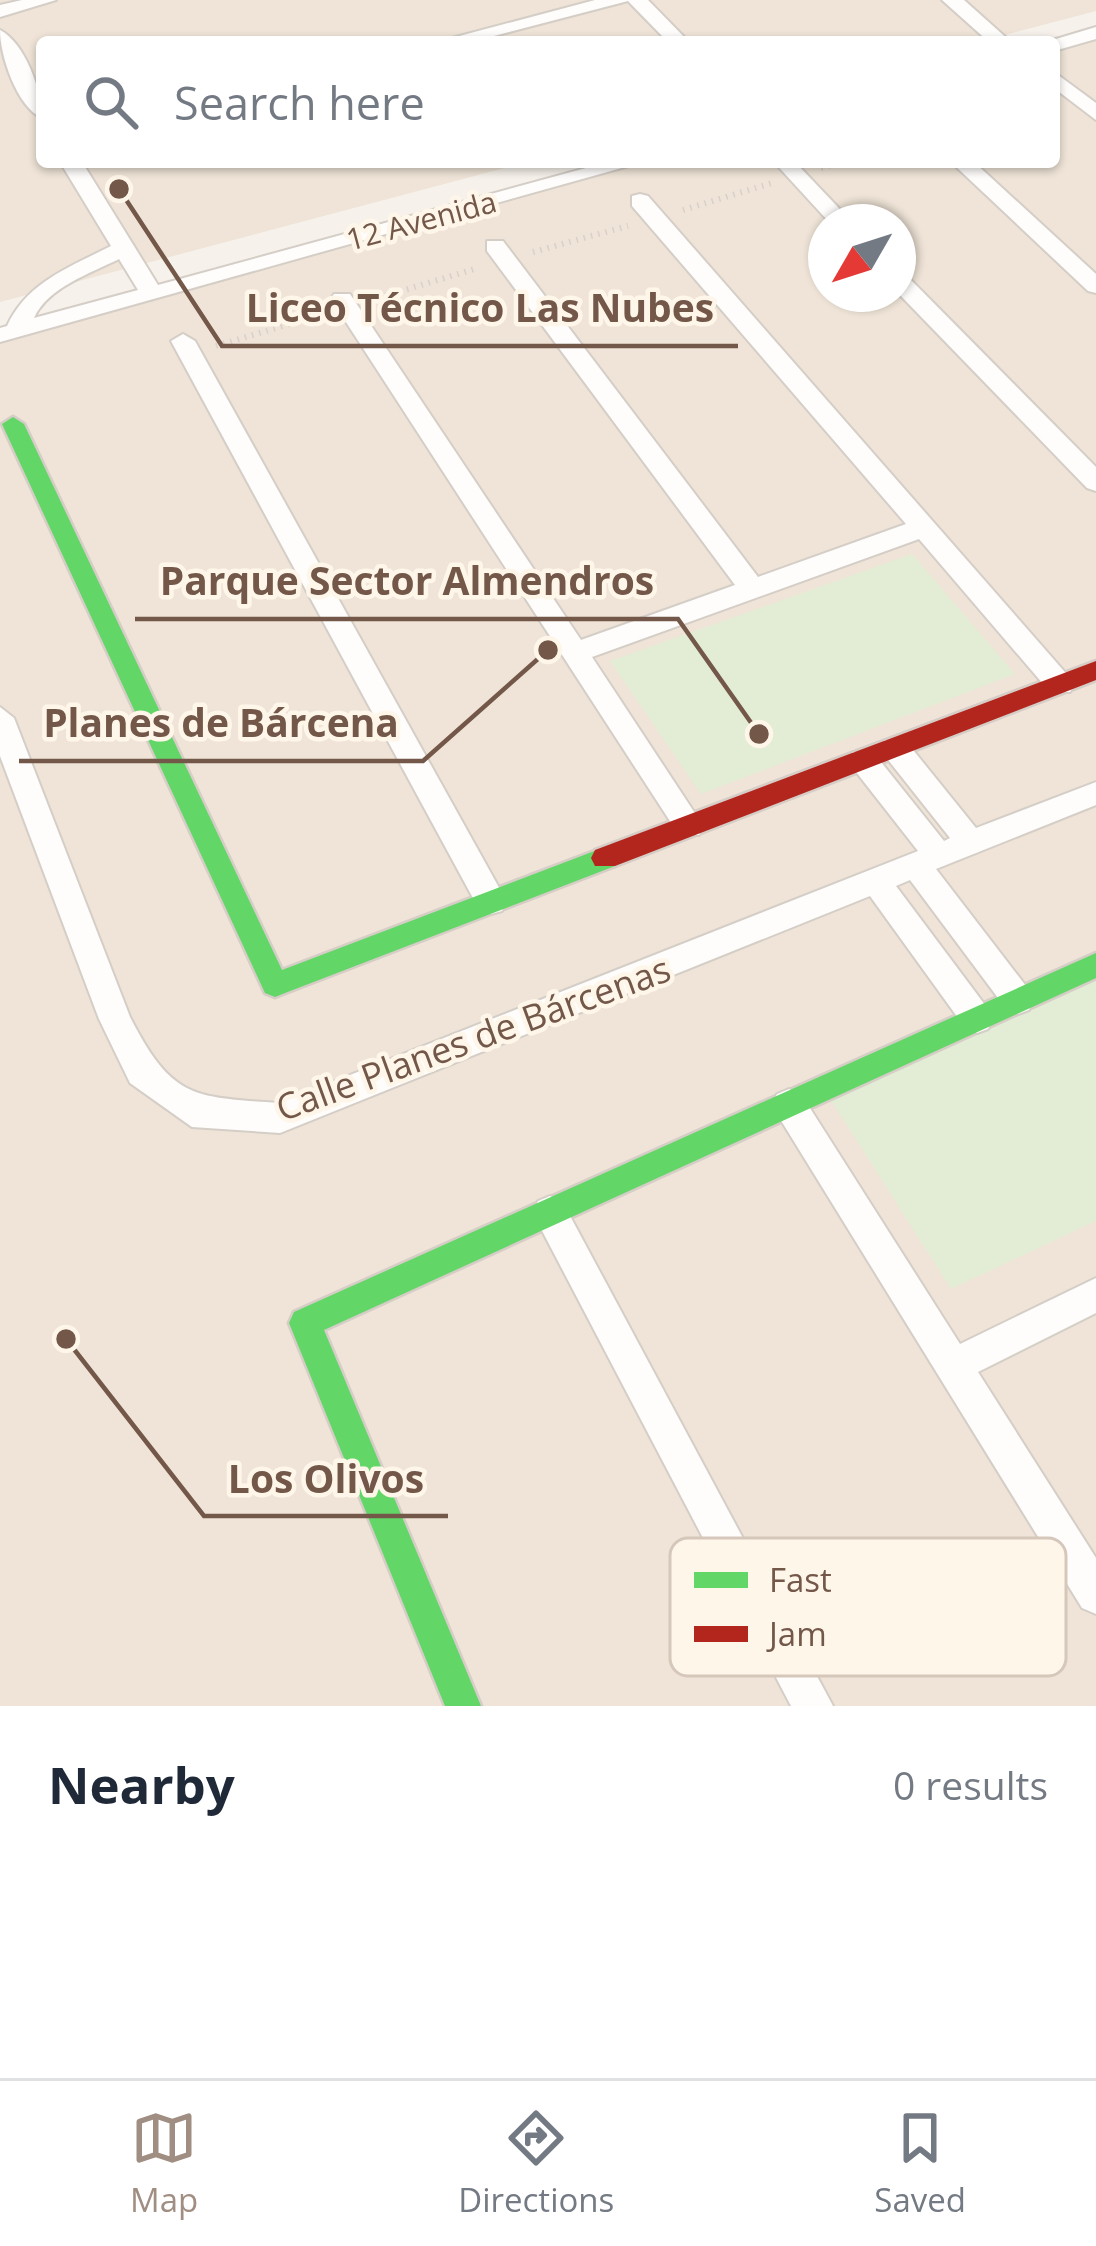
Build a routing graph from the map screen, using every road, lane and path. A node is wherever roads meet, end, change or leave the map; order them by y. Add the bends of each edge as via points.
1 (46, 0) edge
2 (619, 0) edge
3 (637, 0) edge
4 (952, 0) edge
5 (592, 3) edge
6 (0, 10) edge
7 (1096, 33) edge
8 (0, 36) edge
9 (492, 36) edge
10 (673, 36) edge
11 (994, 36) edge
12 (1060, 42) edge
13 (1060, 83) edge
14 (36, 101) edge
15 (1096, 114) edge
16 (75, 168) edge
17 (592, 168) edge
18 (789, 168) edge
19 (968, 168) edge
20 (640, 201) dead end
21 (824, 204) edge
22 (495, 246) dead end
23 (124, 248) junction
24 (1096, 286) edge
25 (152, 294) junction
26 (916, 298) edge
27 (342, 299) dead end
28 (9, 333) edge
29 (183, 341) dead end
30 (14, 424) dead end
31 (1096, 482) edge
32 (923, 528) junction
33 (752, 589) junction
34 (574, 652) junction
35 (1096, 670) edge
36 (1060, 685) junction
37 (0, 718) edge
38 (895, 748) junction
39 (863, 760) junction
40 (1096, 793) edge
41 (689, 827) junction
42 (972, 844) junction
43 (929, 862) junction
44 (877, 883) junction
45 (491, 902) junction
46 (1096, 965) edge
47 (1018, 1000) junction
48 (977, 1019) junction
49 (789, 1104) junction
50 (550, 1212) junction
51 (1096, 1295) edge
52 (953, 1366) junction
53 (724, 1538) edge
54 (1061, 1538) edge
55 (1066, 1546) edge
56 (1096, 1594) edge
57 (797, 1676) edge
58 (463, 1706) edge
59 (813, 1706) edge

1 - 6 street
2 - 5 street
3 - 10 street
4 - 11 street
5 - 9 street
7 - 12 street
8 - 14 street
13 - 15 street
16 - 23 street
17 - 25 street, 12 Avenida
18 - 21 street
19 - 24 street
20 - 32 street
22 - 33 street
23 - 25 street
23 - 28 street via 28,303
25 - 28 street, 12 Avenida
26 - 31 street
27 - 34 street
29 - 45 street
30 - 45 street via 275,986
32 - 33 street
32 - 36 street
33 - 34 street
34 - 41 street
35 - 36 street
36 - 38 street
37 - 44 street, Calle Planes de Bárcenas via 115,1019 142,1073 192,1112 280,1118
38 - 39 street
38 - 42 street
39 - 41 street
39 - 43 street
40 - 42 street, Calle Planes de Bárcenas
41 - 45 street
42 - 43 street, Calle Planes de Bárcenas
43 - 44 street, Calle Planes de Bárcenas
43 - 47 street
44 - 48 street
46 - 47 street
47 - 48 street
48 - 49 street
49 - 50 street
49 - 52 street
50 - 53 street
50 - 58 street via 305,1323
51 - 52 street
52 - 54 street
55 - 56 street
57 - 59 street

